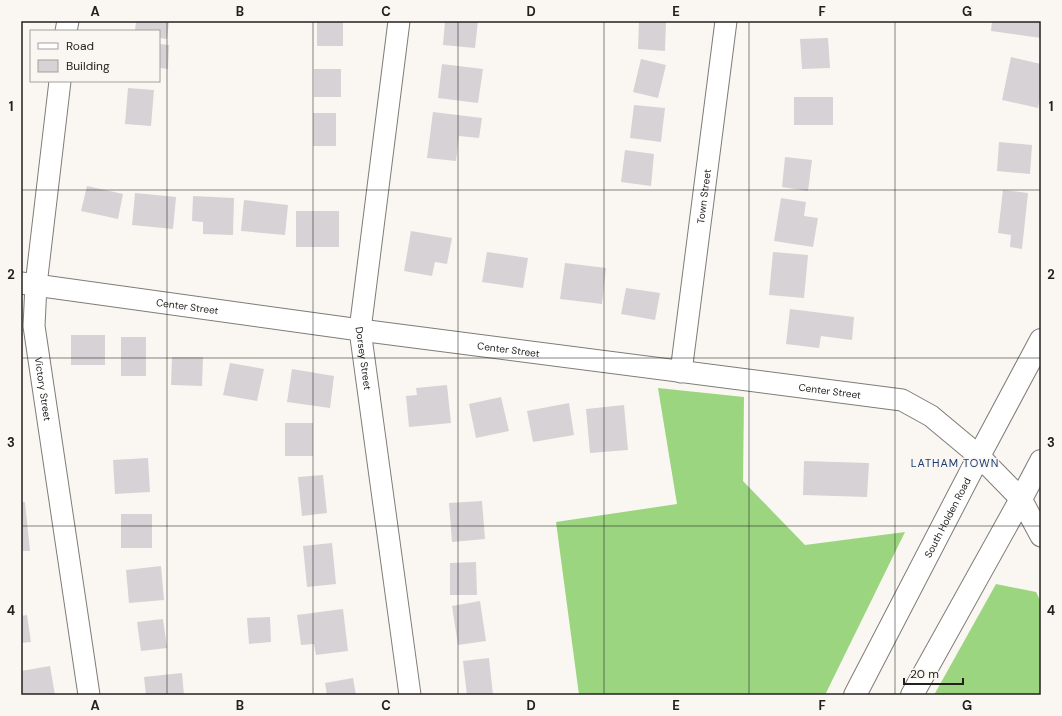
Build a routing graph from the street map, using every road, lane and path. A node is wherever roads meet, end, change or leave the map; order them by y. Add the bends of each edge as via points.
1 (399, 21) edge
2 (726, 21) edge
3 (60, 82) edge
4 (29, 284) edge
5 (360, 330) junction
6 (1041, 340) edge
7 (681, 372) junction
8 (979, 456) junction
9 (1041, 462) edge
10 (1021, 499) junction
11 (1041, 536) edge
12 (90, 695) edge
13 (410, 695) edge
14 (855, 695) edge
15 (912, 695) edge

1 - 5 street, Dorsey Street
2 - 7 street, Town Street
3 - 4 street, Victory Street
4 - 5 street, Center Street
4 - 12 street, Victory Street
5 - 7 street, Center Street
5 - 13 street, Dorsey Street
6 - 8 main road, South Holden Road
7 - 8 street, Center Street via 902,400 931,416
8 - 10 street, Center Street
8 - 14 main road, South Holden Road
9 - 10 main road
10 - 11 street, Center Street
10 - 15 main road

